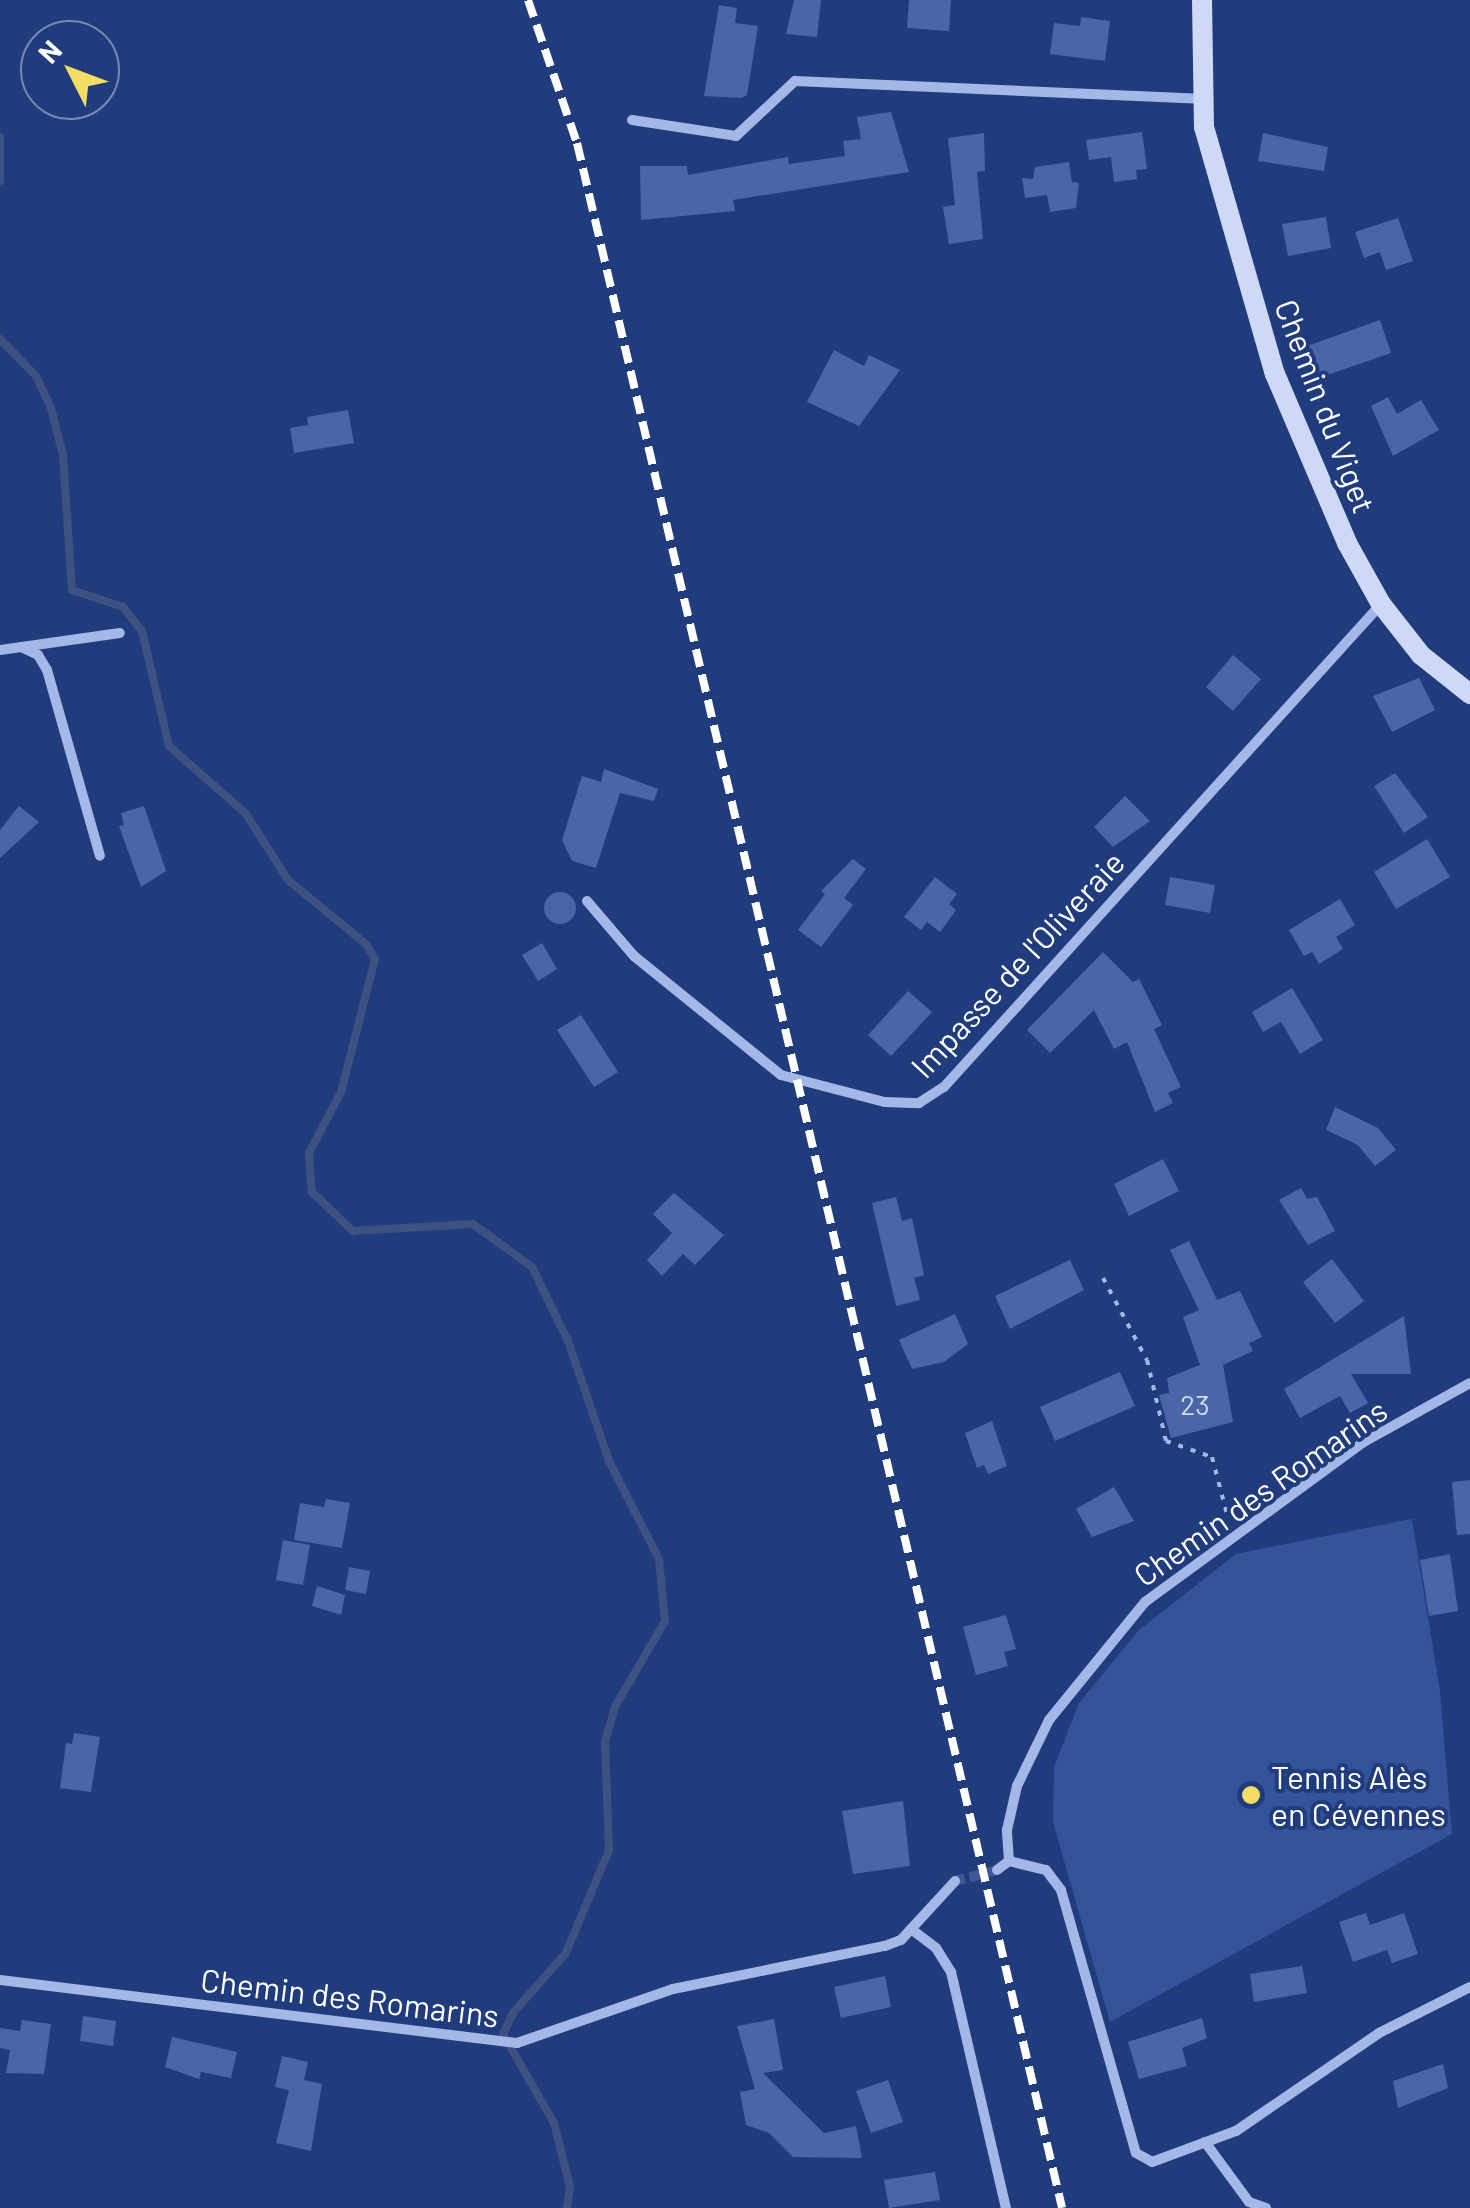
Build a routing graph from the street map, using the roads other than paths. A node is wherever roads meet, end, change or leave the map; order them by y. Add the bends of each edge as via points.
1 (1202, 0) edge
2 (1200, 99) junction
3 (632, 120) dead end
4 (1380, 604) junction
5 (120, 634) dead end
6 (21, 647) junction
7 (0, 650) edge
8 (1470, 694) edge
9 (100, 856) dead end
10 (587, 901) dead end
11 (1470, 1383) edge
12 (1010, 1861) junction
13 (996, 1870) tunnel mouth
14 (955, 1881) tunnel mouth
15 (911, 1929) junction
16 (0, 1980) edge
17 (1470, 1987) edge
18 (1206, 2142) junction
19 (1006, 2208) edge
20 (1266, 2208) edge

1 - 2 street, Chemin du Viget
2 - 3 street via 795,81 736,136
2 - 4 street, Chemin du Viget via 1224,206 1276,374
4 - 8 street, Chemin du Viget via 1421,655
4 - 10 street, Impasse de l'Oliveraie via 944,1086 919,1103 885,1102 782,1075 634,956
5 - 6 street
6 - 7 street
6 - 9 street via 38,655 47,670
11 - 12 street, Chemin des Romarins via 1364,1442 1145,1602 1060,1704 1018,1786 1007,1830
12 - 13 street
12 - 18 street via 1046,1870 1061,1890 1136,2154 1152,2162
14 - 15 street, Chemin des Romarins
15 - 16 street, Chemin des Romarins via 886,1946 674,1990 517,2043
15 - 19 street via 936,1948 951,1972
17 - 18 street via 1378,2033 1236,2131
18 - 20 street via 1249,2202

